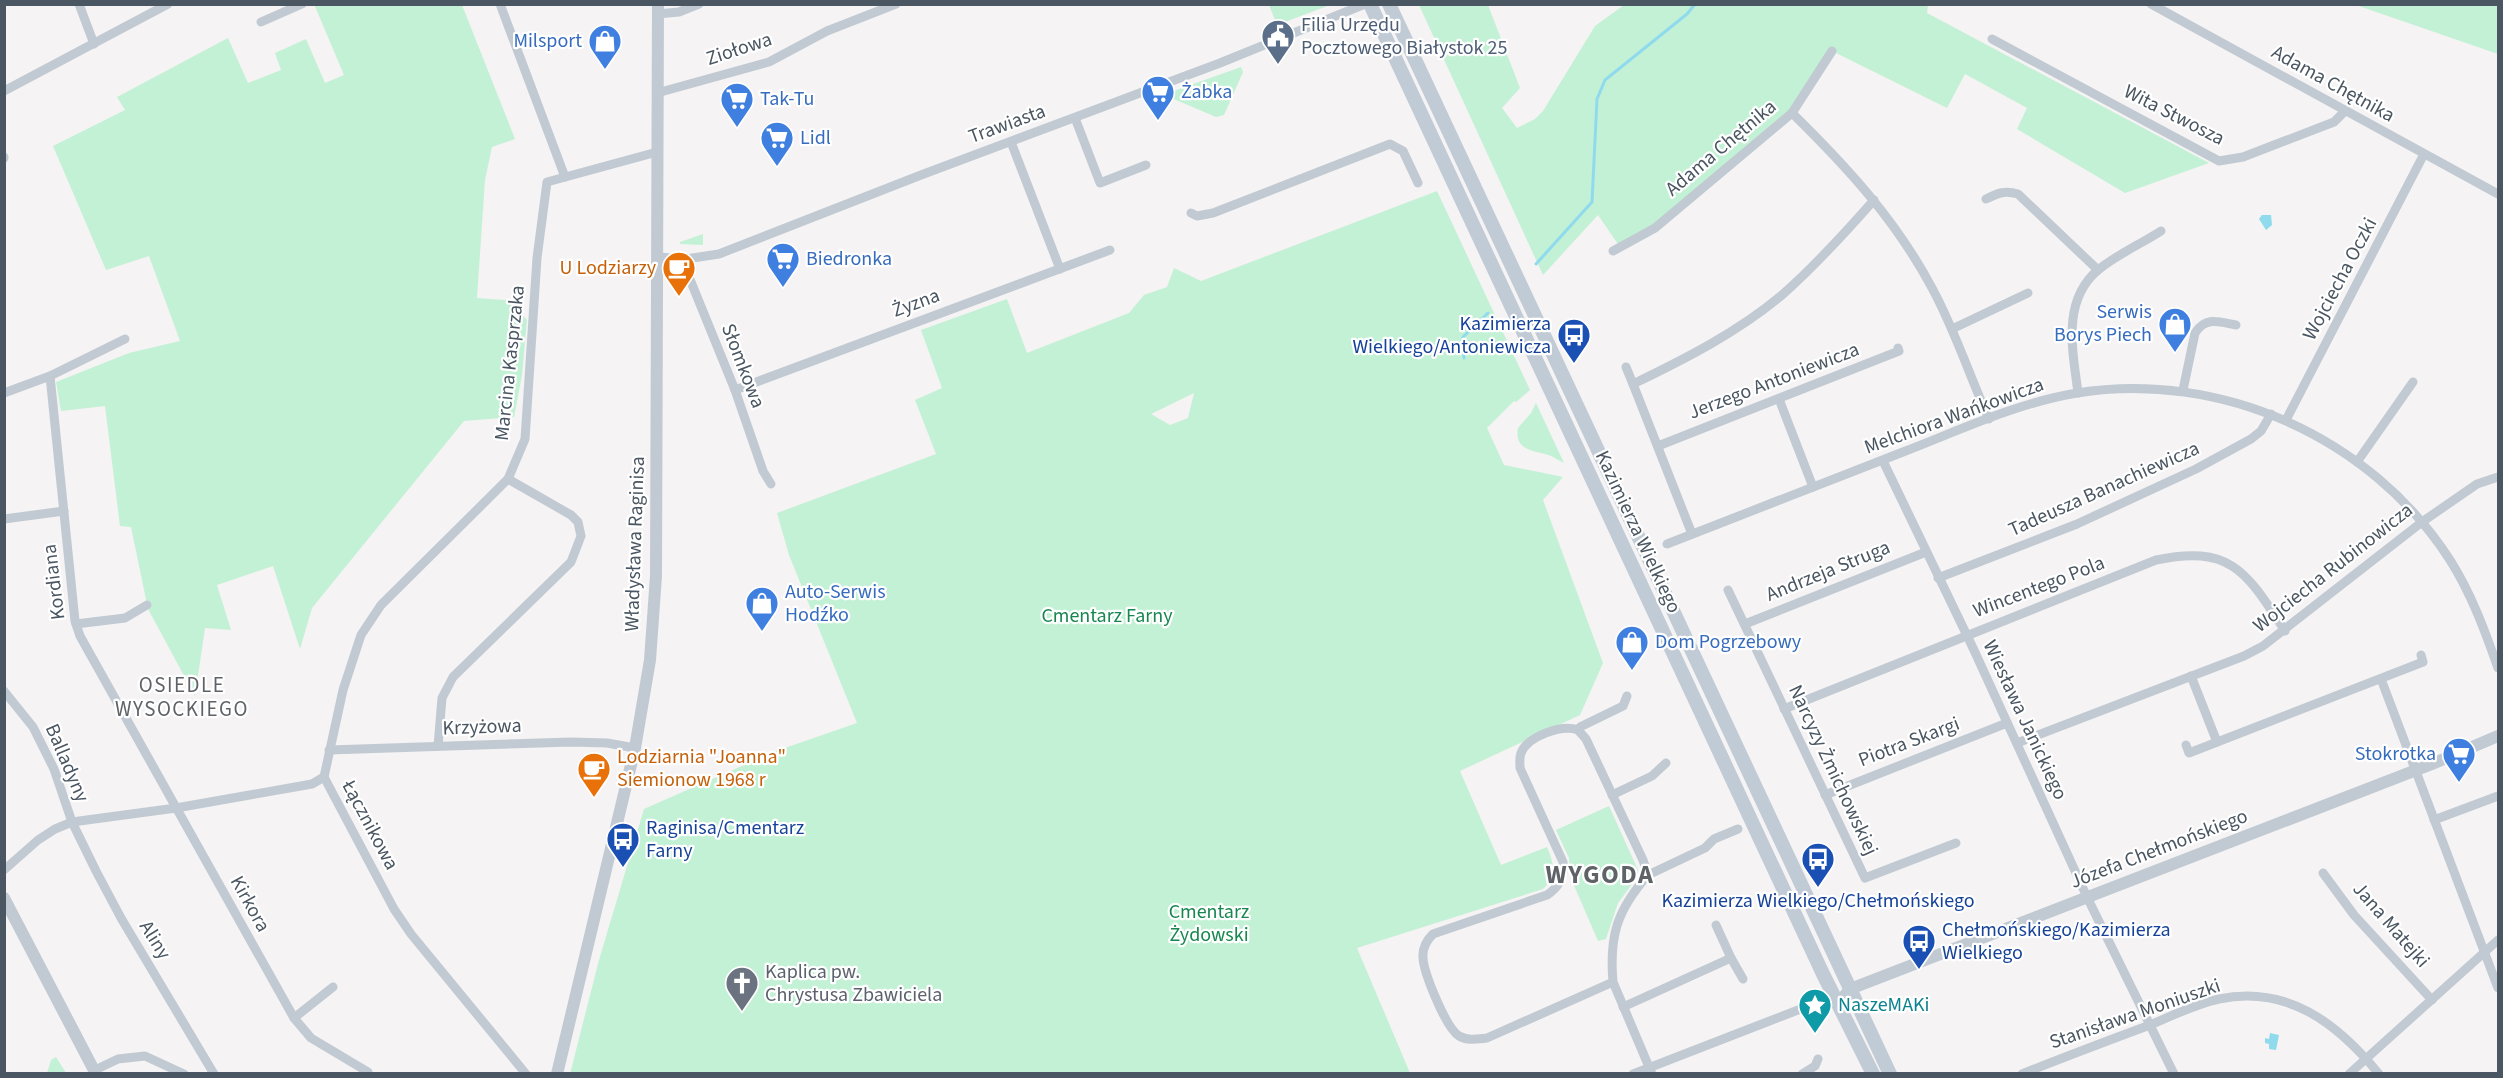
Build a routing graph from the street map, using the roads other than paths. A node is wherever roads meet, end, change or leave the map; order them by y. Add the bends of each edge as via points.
1 (79, 4) edge
2 (168, 4) edge
3 (302, 4) edge
4 (500, 4) edge
5 (699, 4) edge
6 (896, 4) edge
7 (1365, 4) edge
8 (1370, 4) edge
9 (1389, 4) edge
10 (2152, 5) edge
11 (657, 9) edge
12 (261, 22) dead end
13 (1992, 39) dead end
14 (94, 44) junction
15 (1832, 51) dead end
16 (4, 91) edge
17 (657, 93) junction
18 (1438, 109) junction
19 (2345, 111) junction
20 (1792, 113) junction
21 (1423, 116) junction
22 (1075, 118) junction
23 (1011, 142) junction
24 (657, 152) junction
25 (2424, 154) junction
26 (1146, 165) dead end
27 (566, 177) junction
28 (1418, 183) dead end
29 (2499, 194) edge
30 (1986, 199) dead end
31 (1874, 200) junction
32 (1191, 213) dead end
33 (2161, 231) dead end
34 (1110, 250) dead end
35 (1613, 251) dead end
36 (658, 257) junction
37 (686, 259) junction
38 (1060, 269) junction
39 (2098, 270) junction
40 (2028, 292) dead end
41 (2236, 325) dead end
42 (1952, 329) junction
43 (125, 339) dead end
44 (1898, 348) dead end
45 (1626, 367) dead end
46 (50, 376) junction
47 (2412, 382) dead end
48 (1633, 384) junction
49 (1569, 388) junction
50 (735, 390) junction
51 (2183, 390) junction
52 (1551, 391) junction
53 (4, 393) edge
54 (2078, 393) junction
55 (1779, 399) junction
56 (2271, 414) junction
57 (1989, 418) junction
58 (2286, 420) junction
59 (1658, 446) junction
60 (1882, 461) junction
61 (2357, 462) junction
62 (2499, 477) edge
63 (508, 479) junction
64 (771, 484) dead end
65 (1814, 487) junction
66 (64, 510) junction
67 (4, 519) edge
68 (2422, 522) junction
69 (1692, 534) junction
70 (1667, 544) dead end
71 (1926, 552) junction
72 (1938, 578) junction
73 (1728, 590) dead end
74 (147, 605) dead end
75 (76, 624) junction
76 (1744, 624) junction
77 (2284, 631) junction
78 (1966, 635) junction
79 (2421, 655) dead end
80 (2499, 668) edge
81 (2191, 676) junction
82 (2381, 679) junction
83 (4, 691) edge
84 (1627, 696) dead end
85 (1784, 709) junction
86 (2007, 723) junction
87 (1578, 730) junction
88 (2499, 736) edge
89 (2217, 742) junction
90 (2017, 743) junction
91 (2186, 745) dead end
92 (438, 746) junction
93 (635, 748) junction
94 (329, 750) junction
95 (1666, 763) dead end
96 (2415, 771) junction
97 (324, 777) junction
98 (1612, 795) junction
99 (1825, 795) junction
100 (2499, 796) edge
101 (176, 808) junction
102 (2434, 820) junction
103 (72, 822) junction
104 (1738, 829) dead end
105 (1956, 843) dead end
106 (4, 870) edge
107 (2323, 873) dead end
108 (1648, 875) junction
109 (1798, 878) junction
110 (1781, 885) junction
111 (2087, 897) junction
112 (4, 898) edge
113 (1716, 925) dead end
114 (2499, 940) edge
115 (2485, 953) junction
116 (1731, 958) junction
117 (1743, 979) dead end
118 (1613, 982) junction
119 (333, 987) dead end
120 (2499, 988) edge
121 (1850, 989) junction
122 (1836, 1000) junction
123 (2433, 1000) junction
124 (1623, 1007) junction
125 (294, 1018) junction
126 (2150, 1024) junction
127 (2367, 1058) junction
128 (1818, 1059) dead end
129 (1651, 1070) edge
130 (95, 1072) edge
131 (368, 1072) edge
132 (184, 1074) edge
133 (214, 1074) edge
134 (526, 1074) edge
135 (557, 1074) edge
136 (1633, 1074) edge
137 (1802, 1074) edge
138 (1873, 1074) edge
139 (1890, 1074) edge
140 (2022, 1074) edge
141 (2174, 1074) edge
142 (2349, 1074) edge
143 (2379, 1074) edge

1 - 14 street
2 - 14 street
3 - 12 street
4 - 27 street
5 - 11 street via 679,12
6 - 17 street, Ziołowa via 827,32 769,62
7 - 22 street, Trawiasta
8 - 21 main road, Kazimierza Wielkiego
9 - 18 main road, Kazimierza Wielkiego
10 - 19 street, Adama Chętnika
11 - 17 street, Władysława Raginisa
13 - 19 street, Wita Stwosza via 2219,161 2243,157 2334,122
14 - 16 street
15 - 20 street, Adama Chętnika
17 - 24 street, Władysława Raginisa
18 - 21 main road via 1432,118
18 - 49 main road, Kazimierza Wielkiego
19 - 25 street, Adama Chętnika
20 - 31 street
20 - 35 street, Adama Chętnika via 1655,228
21 - 52 main road, Kazimierza Wielkiego
22 - 23 street, Trawiasta
22 - 26 street via 1100,183
23 - 37 street, Trawiasta via 719,254
23 - 38 street
24 - 27 street, Marcina Kasprzaka
24 - 36 street, Władysława Raginisa
25 - 29 street, Adama Chętnika
25 - 58 street, Wojciecha Oczki
27 - 63 street, Marcina Kasprzaka via 546,182 525,439
28 - 32 street via 1403,151 1390,144 1213,213
30 - 39 street via 2008,191 2018,194
31 - 42 street via 1920,266
31 - 48 street via 1831,249 1781,296 1705,347
33 - 39 street
34 - 38 street, Żyzna
36 - 37 street, Trawiasta
36 - 93 street, Władysława Raginisa via 656,576 650,660
37 - 50 street, Słomkowa via 689,277
38 - 50 street, Żyzna
39 - 54 street via 2083,289 2072,318
40 - 42 street
41 - 51 street via 2210,320 2200,325
42 - 57 street
43 - 46 street
44 - 55 street, Jerzego Antoniewicza via 1899,351
45 - 48 street
46 - 53 street
46 - 66 street, Kordiana
47 - 61 street
48 - 59 street
49 - 52 main road
49 - 109 main road, Kazimierza Wielkiego
50 - 64 street, Słomkowa
51 - 54 street, Melchiora Wańkowicza via 2132,388
51 - 56 street, Melchiora Wańkowicza
52 - 110 main road, Kazimierza Wielkiego
54 - 57 street, Melchiora Wańkowicza
55 - 59 street, Jerzego Antoniewicza
55 - 65 street
56 - 58 street, Melchiora Wańkowicza
56 - 72 street, Tadeusza Banachiewicza via 2251,439 2196,469 2088,520
57 - 60 street, Melchiora Wańkowicza
58 - 61 street, Melchiora Wańkowicza
59 - 69 street
60 - 65 street, Melchiora Wańkowicza
60 - 71 street, Wiesława Janickiego
61 - 68 street, Melchiora Wańkowicza
62 - 68 street, Wojciecha Rubinowicza via 2477,484
63 - 92 street via 571,515 578,522 581,536 571,562 453,677 442,698
63 - 94 street, Marcina Kasprzaka via 381,605 361,635
65 - 69 street, Melchiora Wańkowicza
66 - 67 street
66 - 75 street, Kordiana
68 - 77 street, Wojciecha Rubinowicza
68 - 80 street, Melchiora Wańkowicza via 2468,592
69 - 70 street, Melchiora Wańkowicza
71 - 72 street, Wiesława Janickiego
71 - 76 street, Andrzeja Struga
72 - 78 street, Wiesława Janickiego
73 - 76 street, Narcyzy Żmichowskiej
74 - 75 street via 125,618
75 - 101 street, Kordiana
76 - 85 street, Narcyzy Żmichowskiej
77 - 78 street, Wincentego Pola via 2252,582 2235,568 2215,558 2180,555 2156,560
77 - 81 street, Wojciecha Rubinowicza via 2244,656
78 - 85 street, Wincentego Pola
78 - 86 street, Wiesława Janickiego
79 - 82 street via 2424,662
81 - 89 street
81 - 90 street, Wojciecha Rubinowicza
82 - 89 street
82 - 96 street
83 - 103 street, Balladyny via 33,727
84 - 87 street via 1623,706
85 - 99 street, Narcyzy Żmichowskiej
86 - 90 street, Wiesława Janickiego
86 - 99 street, Piotra Skargi
87 - 98 street
87 - 118 street via 1551,732 1526,746 1520,754 1520,768 1563,862 1558,885 1547,895 1433,934 1422,956 1446,1022 1468,1040 1486,1038
88 - 96 street, Józefa Chełmońskiego
89 - 91 street via 2189,753
90 - 111 street, Wiesława Janickiego
92 - 93 street, Krzyżowa via 571,742
92 - 94 street, Krzyżowa
93 - 135 street, Władysława Raginisa
94 - 97 street, Marcina Kasprzaka
95 - 98 street via 1652,776
96 - 102 street
96 - 111 street, Józefa Chełmońskiego
97 - 101 street, Łącznikowa via 312,784
97 - 134 street, Łącznikowa via 411,934
98 - 108 street
99 - 105 street, Narcyzy Żmichowskiej via 1865,878
100 - 102 street
101 - 103 street, Łącznikowa
101 - 125 street, Kirkora
102 - 115 street
103 - 106 street, Łącznikowa via 38,840
103 - 133 street, Aliny via 121,918
104 - 108 street
107 - 123 street, Jana Matejki via 2354,915
108 - 118 street via 1622,909 1615,928 1611,949
109 - 110 main road
109 - 121 main road, Kazimierza Wielkiego
110 - 122 main road, Kazimierza Wielkiego
111 - 121 street, Józefa Chełmońskiego
111 - 126 street, Wiesława Janickiego
112 - 130 street
113 - 116 street
114 - 115 street
115 - 120 street
115 - 123 street
116 - 117 street
116 - 124 street
118 - 124 street
119 - 125 street
121 - 122 street
121 - 139 main road, Kazimierza Wielkiego
122 - 129 street
122 - 138 main road, Kazimierza Wielkiego
123 - 127 street
124 - 129 street
125 - 131 street, Kirkora via 311,1038
126 - 127 street, Stanisława Moniuszki via 2218,1000 2265,998 2310,1011 2339,1030
126 - 140 street, Stanisława Moniuszki
126 - 141 street, Wiesława Janickiego
127 - 142 street
127 - 143 street, Stanisława Moniuszki
128 - 137 street via 1815,1066
129 - 136 street
130 - 132 street via 118,1059 145,1056

